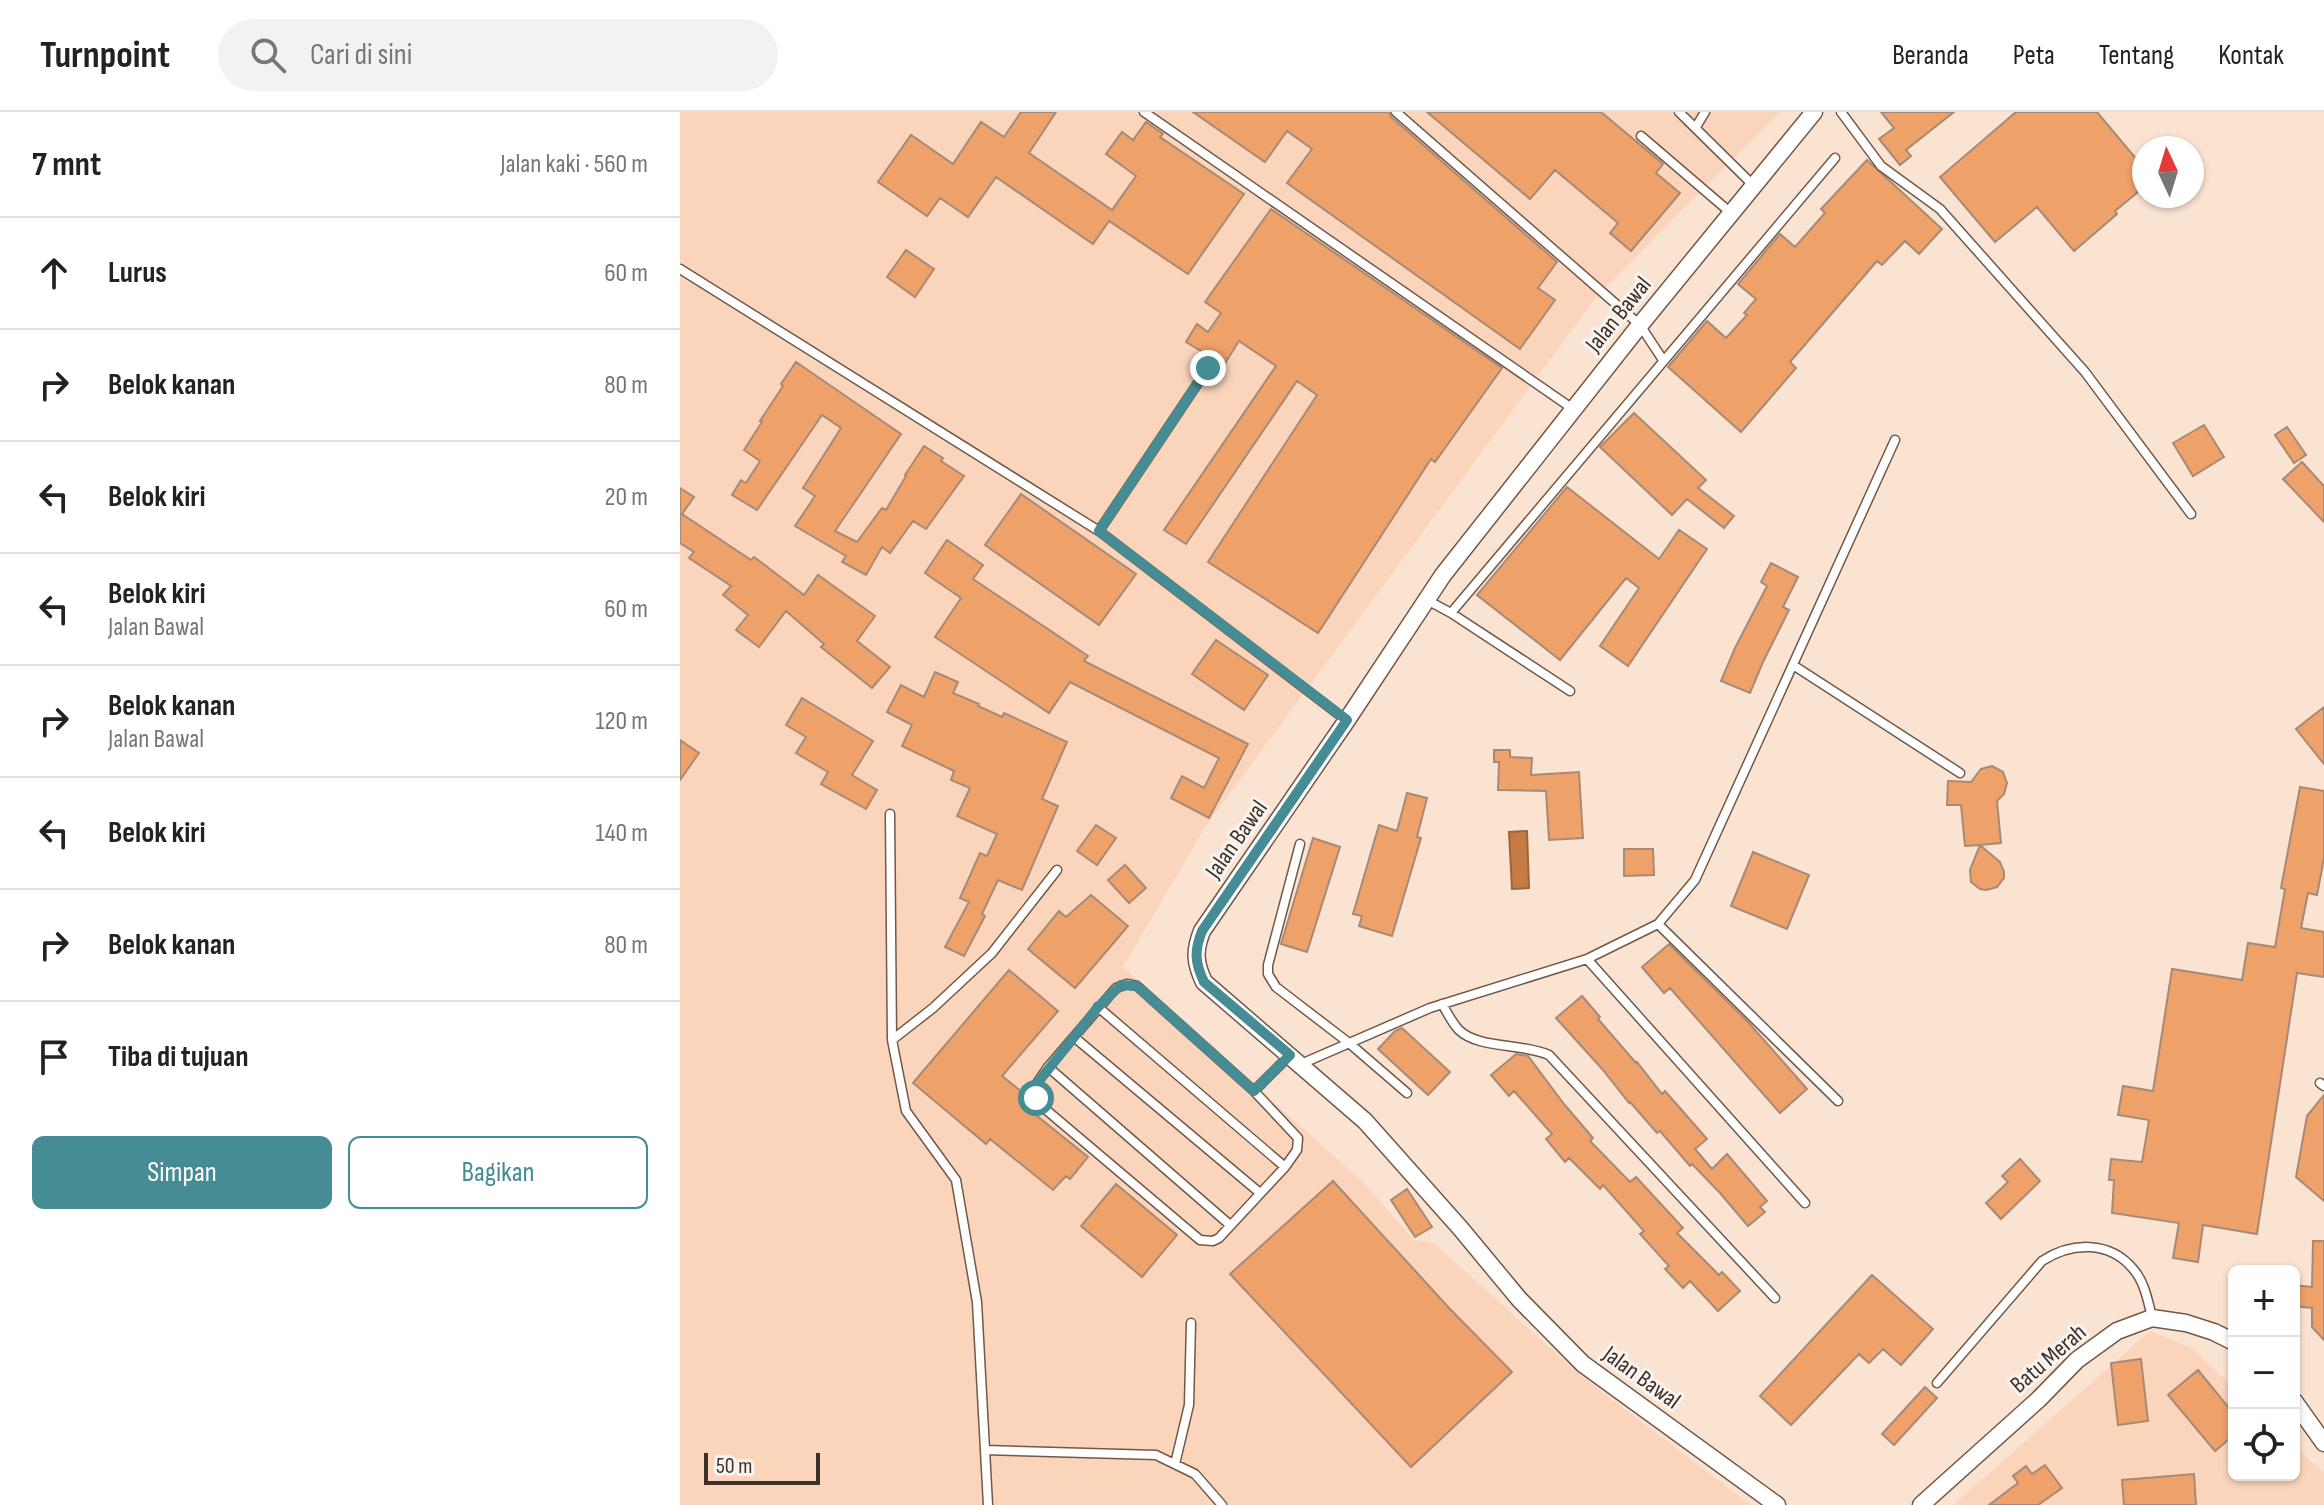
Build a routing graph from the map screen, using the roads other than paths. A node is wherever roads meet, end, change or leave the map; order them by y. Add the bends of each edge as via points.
1 (1144, 112) edge
2 (1396, 112) edge
3 (1679, 112) edge
4 (1705, 112) edge
5 (1814, 112) edge
6 (1841, 112) edge
7 (1696, 127) junction
8 (1641, 136) dead end
9 (1835, 158) dead end
10 (1754, 186) junction
11 (1731, 213) junction
12 (680, 269) edge
13 (1640, 325) junction
14 (1663, 360) junction
15 (1208, 368) dead end
16 (1573, 409) junction
17 (1895, 440) dead end
18 (2191, 514) dead end
19 (1099, 531) junction
20 (1427, 600) junction
21 (1451, 613) junction
22 (1793, 665) junction
23 (1570, 691) dead end
24 (1347, 720) junction
25 (1960, 773) dead end
26 (890, 814) dead end
27 (1300, 844) dead end
28 (1057, 870) dead end
29 (1658, 924) junction
30 (1587, 959) junction
31 (1442, 1004) junction
32 (1098, 1007) junction
33 (1074, 1037) junction
34 (892, 1040) junction
35 (1349, 1043) junction
36 (1295, 1060) junction
37 (1048, 1067) junction
38 (1254, 1091) junction
39 (1407, 1093) dead end
40 (1838, 1101) dead end
41 (1285, 1167) junction
42 (1260, 1193) junction
43 (1805, 1203) dead end
44 (1230, 1225) junction
45 (1775, 1298) dead end
46 (2152, 1318) junction
47 (1191, 1323) dead end
48 (2228, 1339) edge
49 (1937, 1383) dead end
50 (2300, 1409) edge
51 (2324, 1443) edge
52 (985, 1450) junction
53 (1175, 1464) junction
54 (988, 1505) edge
55 (1222, 1505) edge
56 (1777, 1505) edge
57 (1921, 1505) edge

1 - 16 lane
2 - 13 lane
3 - 7 lane
4 - 7 lane
5 - 10 street, Jalan Bawal
6 - 18 lane via 1881,166 1940,209 2085,372
7 - 10 lane
8 - 11 lane
9 - 14 lane
10 - 11 street, Jalan Bawal
11 - 13 street, Jalan Bawal
12 - 19 lane
13 - 14 lane
13 - 16 street, Jalan Bawal
14 - 21 lane
15 - 19 lane
16 - 20 street, Jalan Bawal
17 - 22 lane
19 - 24 lane
20 - 21 lane
20 - 24 street, Jalan Bawal
21 - 23 lane
22 - 25 lane
22 - 29 lane via 1695,880
24 - 36 street, Jalan Bawal via 1195,948 1204,982
26 - 34 lane
27 - 35 lane via 1268,974 1276,987
28 - 34 lane via 992,953
29 - 30 lane
29 - 40 lane
30 - 31 lane
30 - 43 lane
31 - 35 lane
31 - 45 lane via 1470,1037 1549,1055
32 - 33 lane
32 - 38 lane via 1121,985 1137,986
32 - 41 lane
33 - 37 lane
33 - 42 lane
34 - 52 lane via 906,1111 956,1180 977,1302
35 - 36 lane
35 - 39 lane
36 - 38 lane
36 - 56 street, Jalan Bawal via 1365,1121 1519,1299 1583,1364
37 - 44 lane
37 - 44 lane via 1035,1086 1038,1103 1200,1240 1219,1238
38 - 41 lane via 1298,1138
41 - 42 lane
42 - 44 lane
46 - 48 street via 2186,1323
46 - 49 lane via 2134,1270 2114,1254 2075,1246 2042,1261
46 - 57 street, Batu Merah via 2117,1331 2077,1360
47 - 53 lane via 1189,1405
50 - 51 street
52 - 53 lane via 1156,1455
52 - 54 lane
53 - 55 lane via 1195,1474

